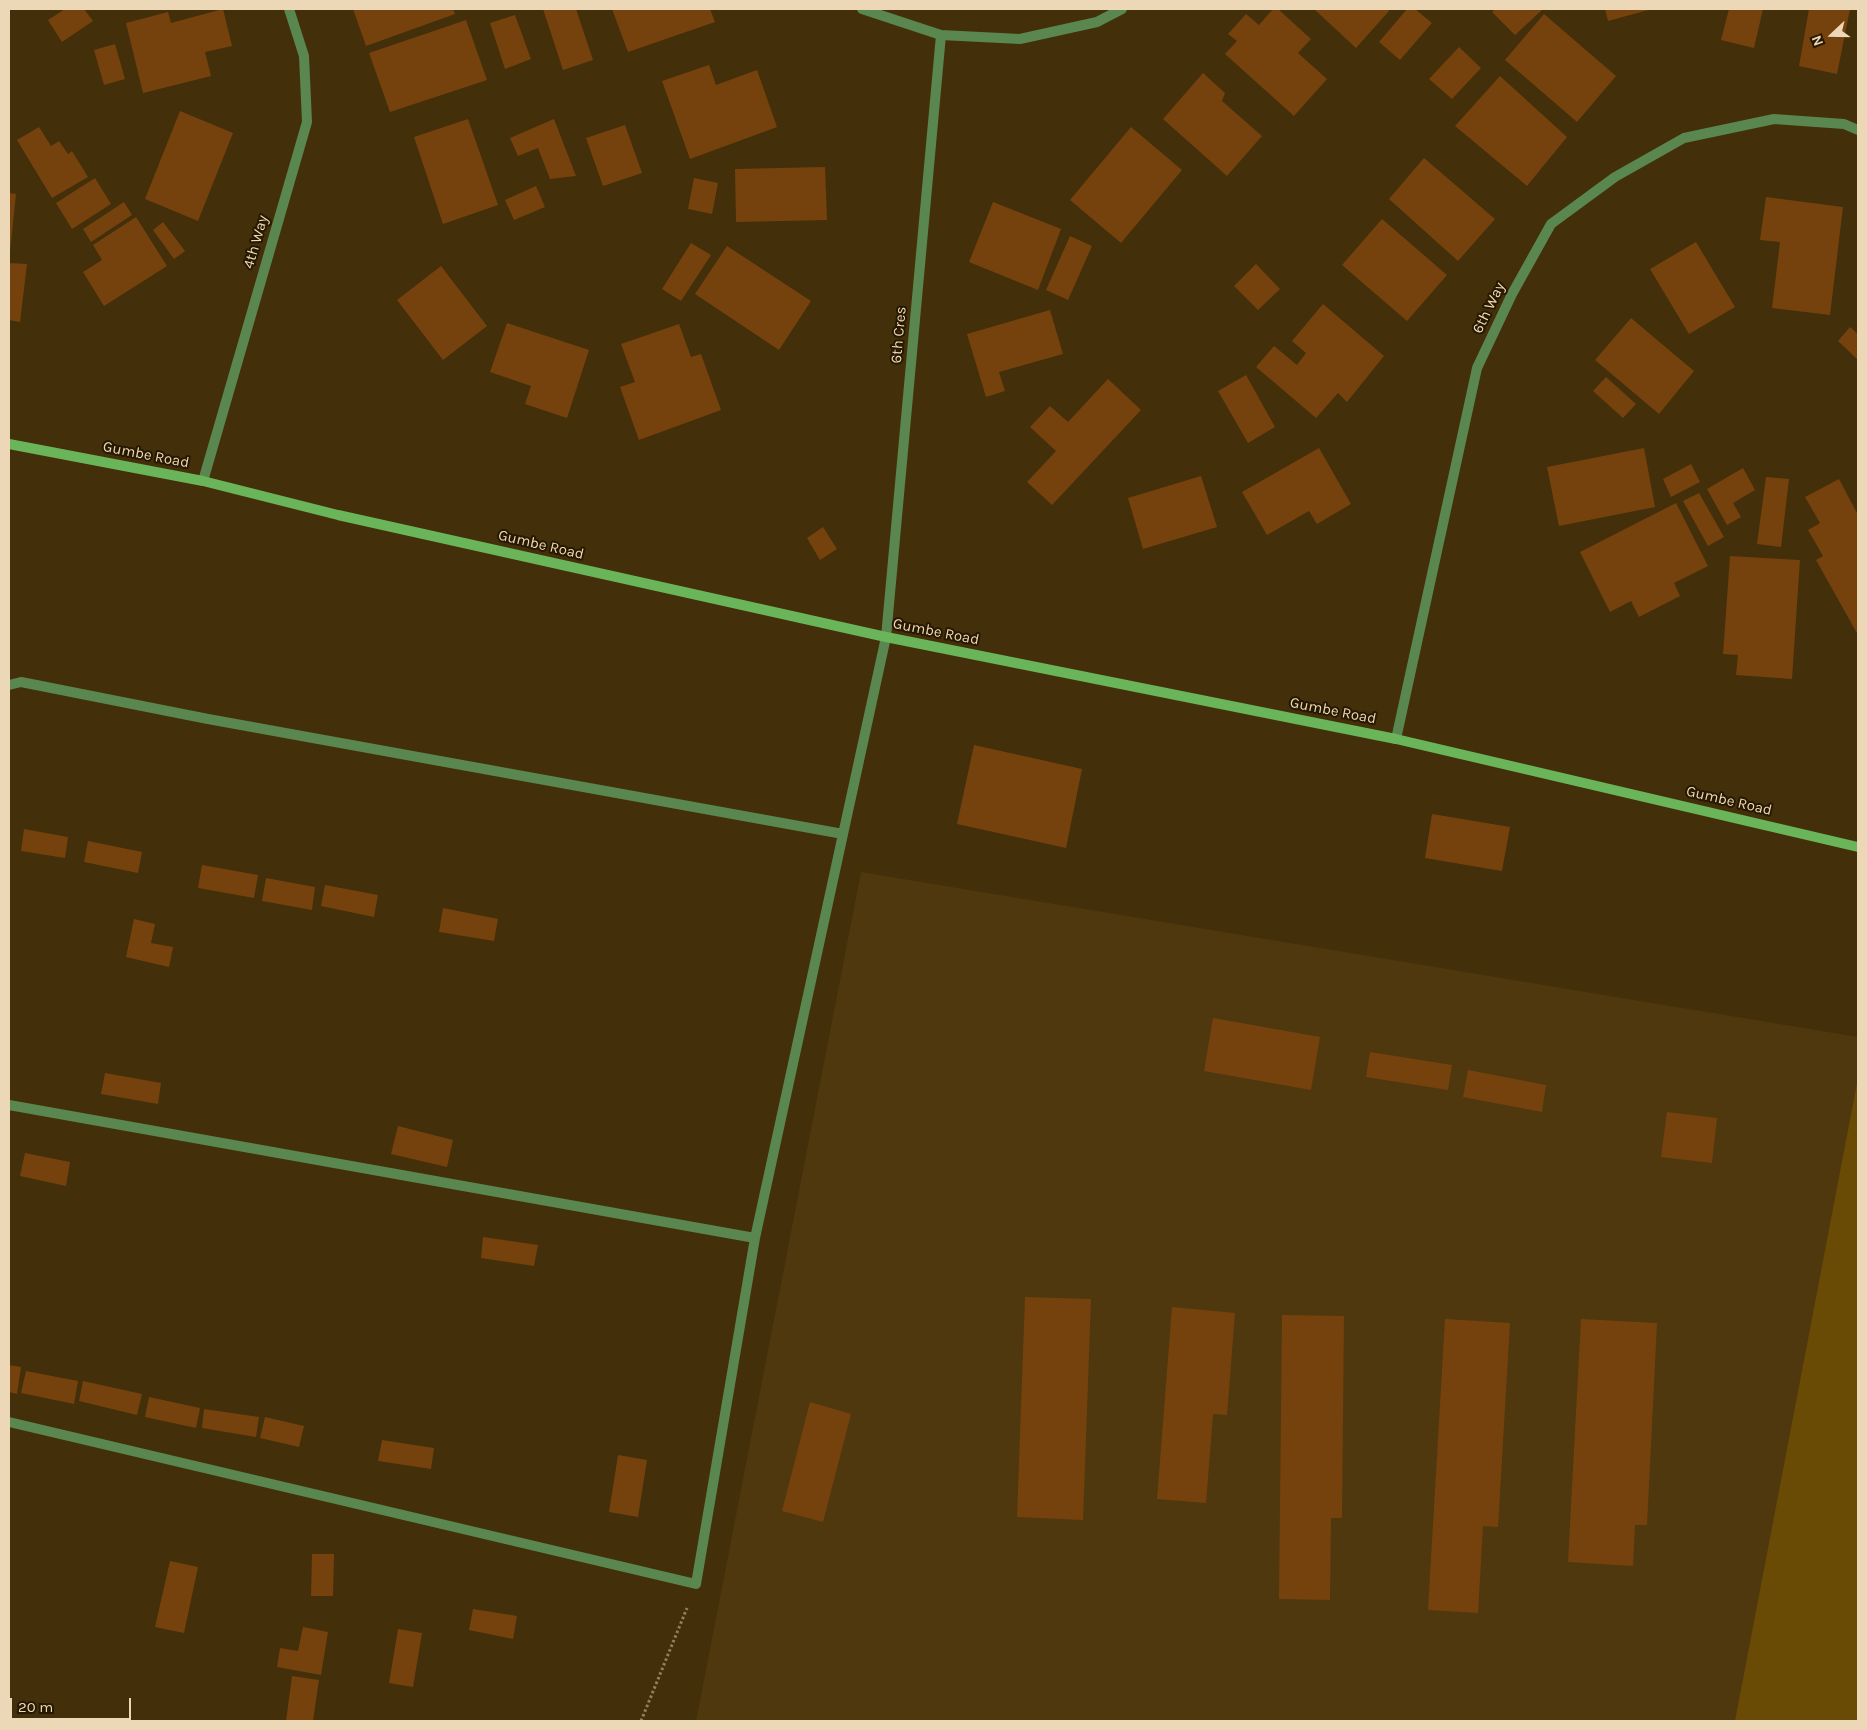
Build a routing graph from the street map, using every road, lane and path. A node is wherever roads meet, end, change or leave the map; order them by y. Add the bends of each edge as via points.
1 (289, 9) edge
2 (862, 9) edge
3 (1122, 9) edge
4 (941, 35) junction
5 (1858, 130) edge
6 (9, 444) edge
7 (203, 481) junction
8 (886, 637) junction
9 (9, 684) edge
10 (1396, 739) junction
11 (843, 834) junction
12 (1858, 847) edge
13 (9, 1105) edge
14 (755, 1238) junction
15 (9, 1422) edge
16 (696, 1584) junction
17 (641, 1721) edge

1 - 7 street, 4th Way via 304,56 306,122
2 - 4 street
3 - 4 street via 1097,22 1020,39
4 - 8 street, 6th Cres
5 - 10 street, 6th Way via 1844,124 1774,119 1684,138 1615,177 1551,224 1512,294 1477,368
6 - 7 street, Gumbe Road
7 - 8 street, Gumbe Road via 348,517
8 - 10 street, Gumbe Road
8 - 11 street, 6th Cres
9 - 11 street via 21,682
10 - 12 street, Gumbe Road
11 - 14 street, 6th Cres
13 - 14 street
14 - 16 street, 6th Cres
15 - 16 street
16 - 17 path

